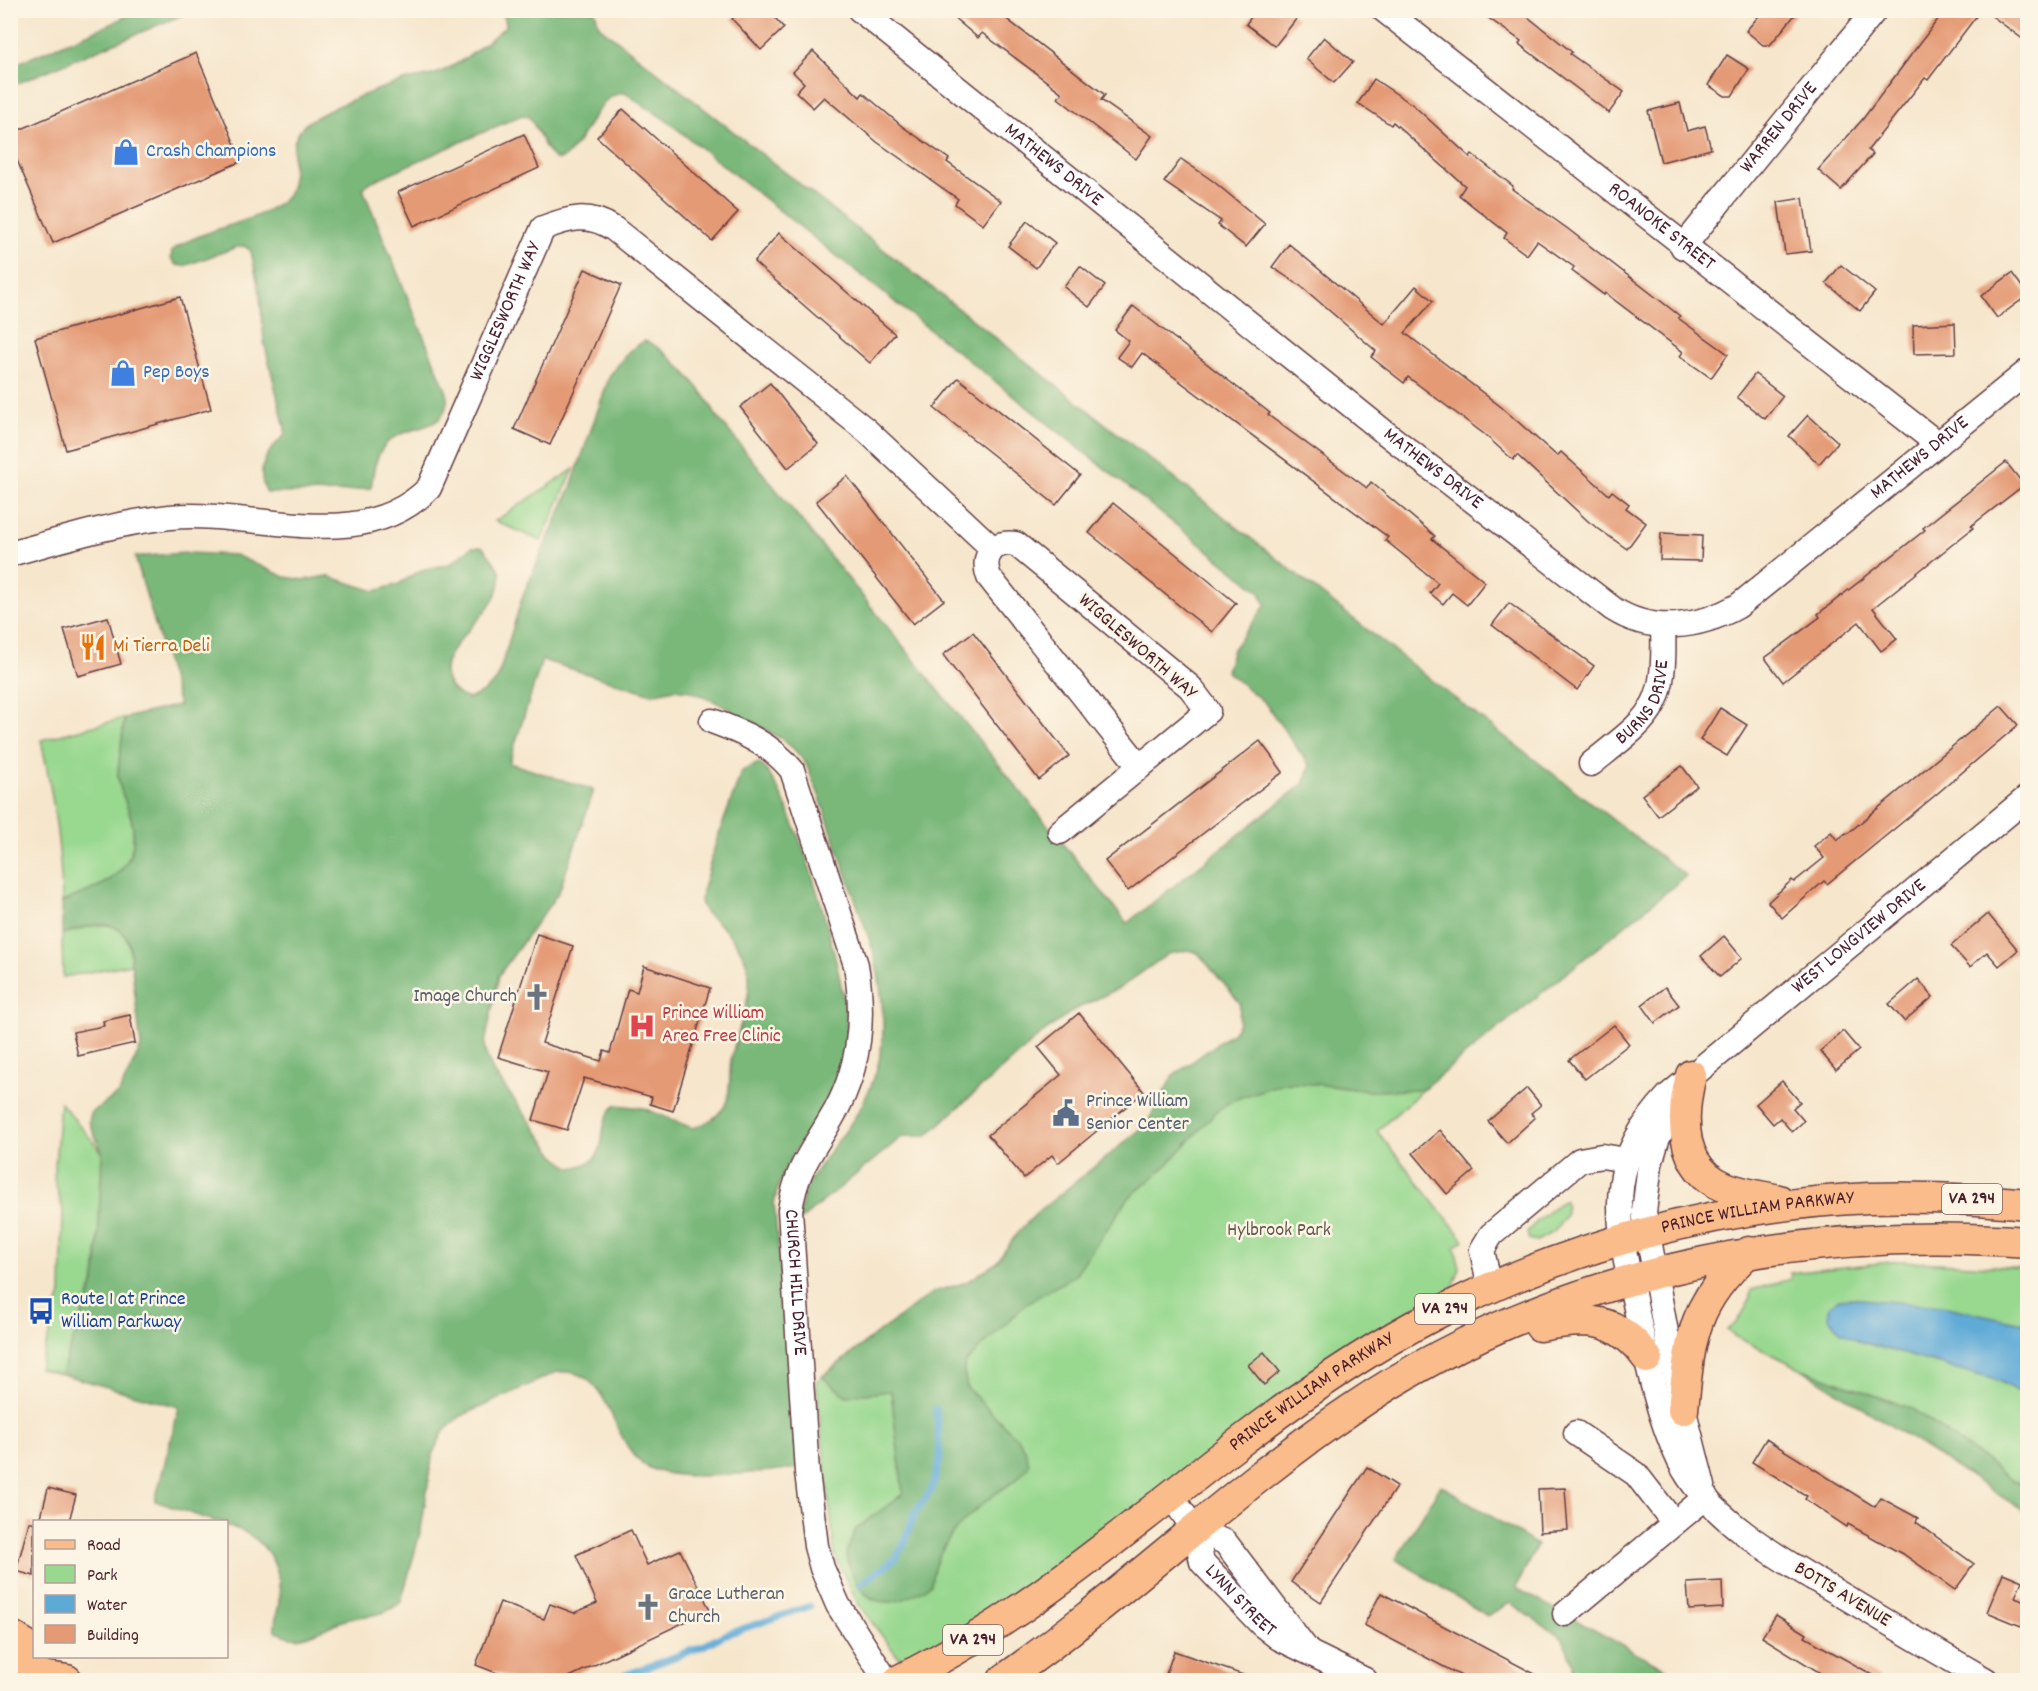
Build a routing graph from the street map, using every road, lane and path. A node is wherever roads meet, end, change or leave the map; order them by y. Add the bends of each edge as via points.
1 (860, 10) edge
2 (1384, 10) edge
3 (1875, 10) edge
4 (1683, 247) junction
5 (2028, 370) edge
6 (1938, 444) junction
7 (992, 548) junction
8 (10, 554) edge
9 (1663, 626) junction
10 (712, 721) dead end
11 (1591, 764) dead end
12 (1140, 766) junction
13 (2028, 797) edge
14 (1060, 832) dead end
15 (1691, 1075) junction
16 (1626, 1160) junction
17 (1797, 1204) junction
18 (2028, 1204) edge
19 (1634, 1238) junction
20 (2028, 1242) edge
21 (1749, 1252) junction
22 (1642, 1277) junction
23 (1490, 1288) junction
24 (1481, 1338) junction
25 (1647, 1358) junction
26 (1683, 1410) junction
27 (1576, 1433) dead end
28 (1171, 1496) junction
29 (1706, 1497) junction
30 (1674, 1523) junction
31 (1195, 1530) junction
32 (1565, 1614) dead end
33 (10, 1635) edge
34 (33, 1649) edge
35 (48, 1658) edge
36 (10, 1671) edge
37 (67, 1680) edge
38 (87, 1680) edge
39 (886, 1680) edge
40 (899, 1680) edge
41 (1003, 1680) edge
42 (1365, 1680) edge
43 (1986, 1680) edge

1 - 9 street, MATHEWS DRIVE via 1373,423 1613,609 1640,623
2 - 4 street, ROANOKE STREET
3 - 4 street, WARREN DRIVE
4 - 6 street, ROANOKE STREET
5 - 6 street, MATHEWS DRIVE
6 - 9 street, MATHEWS DRIVE via 1743,603 1703,621
7 - 8 street, WIGGLESWORTH WAY via 866,430 614,229 583,217 543,228 429,489 402,509 375,519 329,526 222,516 173,517 123,523
7 - 12 street via 987,557 989,578
7 - 12 street, WIGGLESWORTH WAY via 1016,544 1190,687 1208,711
9 - 11 street, BURNS DRIVE via 1663,682 1657,699 1640,723
10 - 39 street, CHURCH HILL DRIVE via 754,739 792,770 856,964 861,1029 856,1061 846,1092 803,1162 790,1210 807,1472 816,1546 838,1605
12 - 14 street, WIGGLESWORTH WAY
13 - 15 street, WEST LONGVIEW DRIVE
15 - 16 street, WEST LONGVIEW DRIVE via 1652,1113
15 - 17 main road via 1684,1121 1687,1143 1697,1165 1727,1188
15 - 19 street, WEST LONGVIEW DRIVE via 1667,1117 1650,1164 1644,1212
16 - 19 street, WEST LONGVIEW DRIVE via 1619,1204
16 - 23 street via 1602,1156 1580,1160 1491,1235 1483,1246
17 - 18 main road, PRINCE WILLIAM PARKWAY / VA 294 via 1916,1197
17 - 19 main road, PRINCE WILLIAM PARKWAY / VA 294 via 1738,1213
19 - 22 street, WEST LONGVIEW DRIVE
19 - 23 main road, PRINCE WILLIAM PARKWAY / VA 294 via 1578,1253
20 - 21 main road, PRINCE WILLIAM PARKWAY / VA 294 via 1892,1238
21 - 22 main road, PRINCE WILLIAM PARKWAY / VA 294
21 - 26 main road via 1717,1283 1699,1316 1689,1354
22 - 24 main road, PRINCE WILLIAM PARKWAY / VA 294 via 1525,1318
22 - 25 street, BOTTS AVENUE
22 - 26 street
23 - 28 main road, PRINCE WILLIAM PARKWAY / VA 294 via 1432,1315 1365,1354 1283,1410
24 - 25 main road via 1576,1319 1589,1320 1624,1336
24 - 31 main road, PRINCE WILLIAM PARKWAY / VA 294 via 1397,1380 1351,1409
25 - 29 street, BOTTS AVENUE via 1680,1462
26 - 29 street
27 - 30 street via 1636,1474
28 - 31 street
28 - 40 main road, PRINCE WILLIAM PARKWAY / VA 294 via 1044,1595 994,1628
29 - 30 street
29 - 43 street, BOTTS AVENUE via 1769,1552
30 - 32 street
31 - 41 main road, PRINCE WILLIAM PARKWAY / VA 294
31 - 42 street, LYNN STREET via 1225,1542 1308,1652
33 - 34 main road
35 - 38 main road
36 - 37 main road

